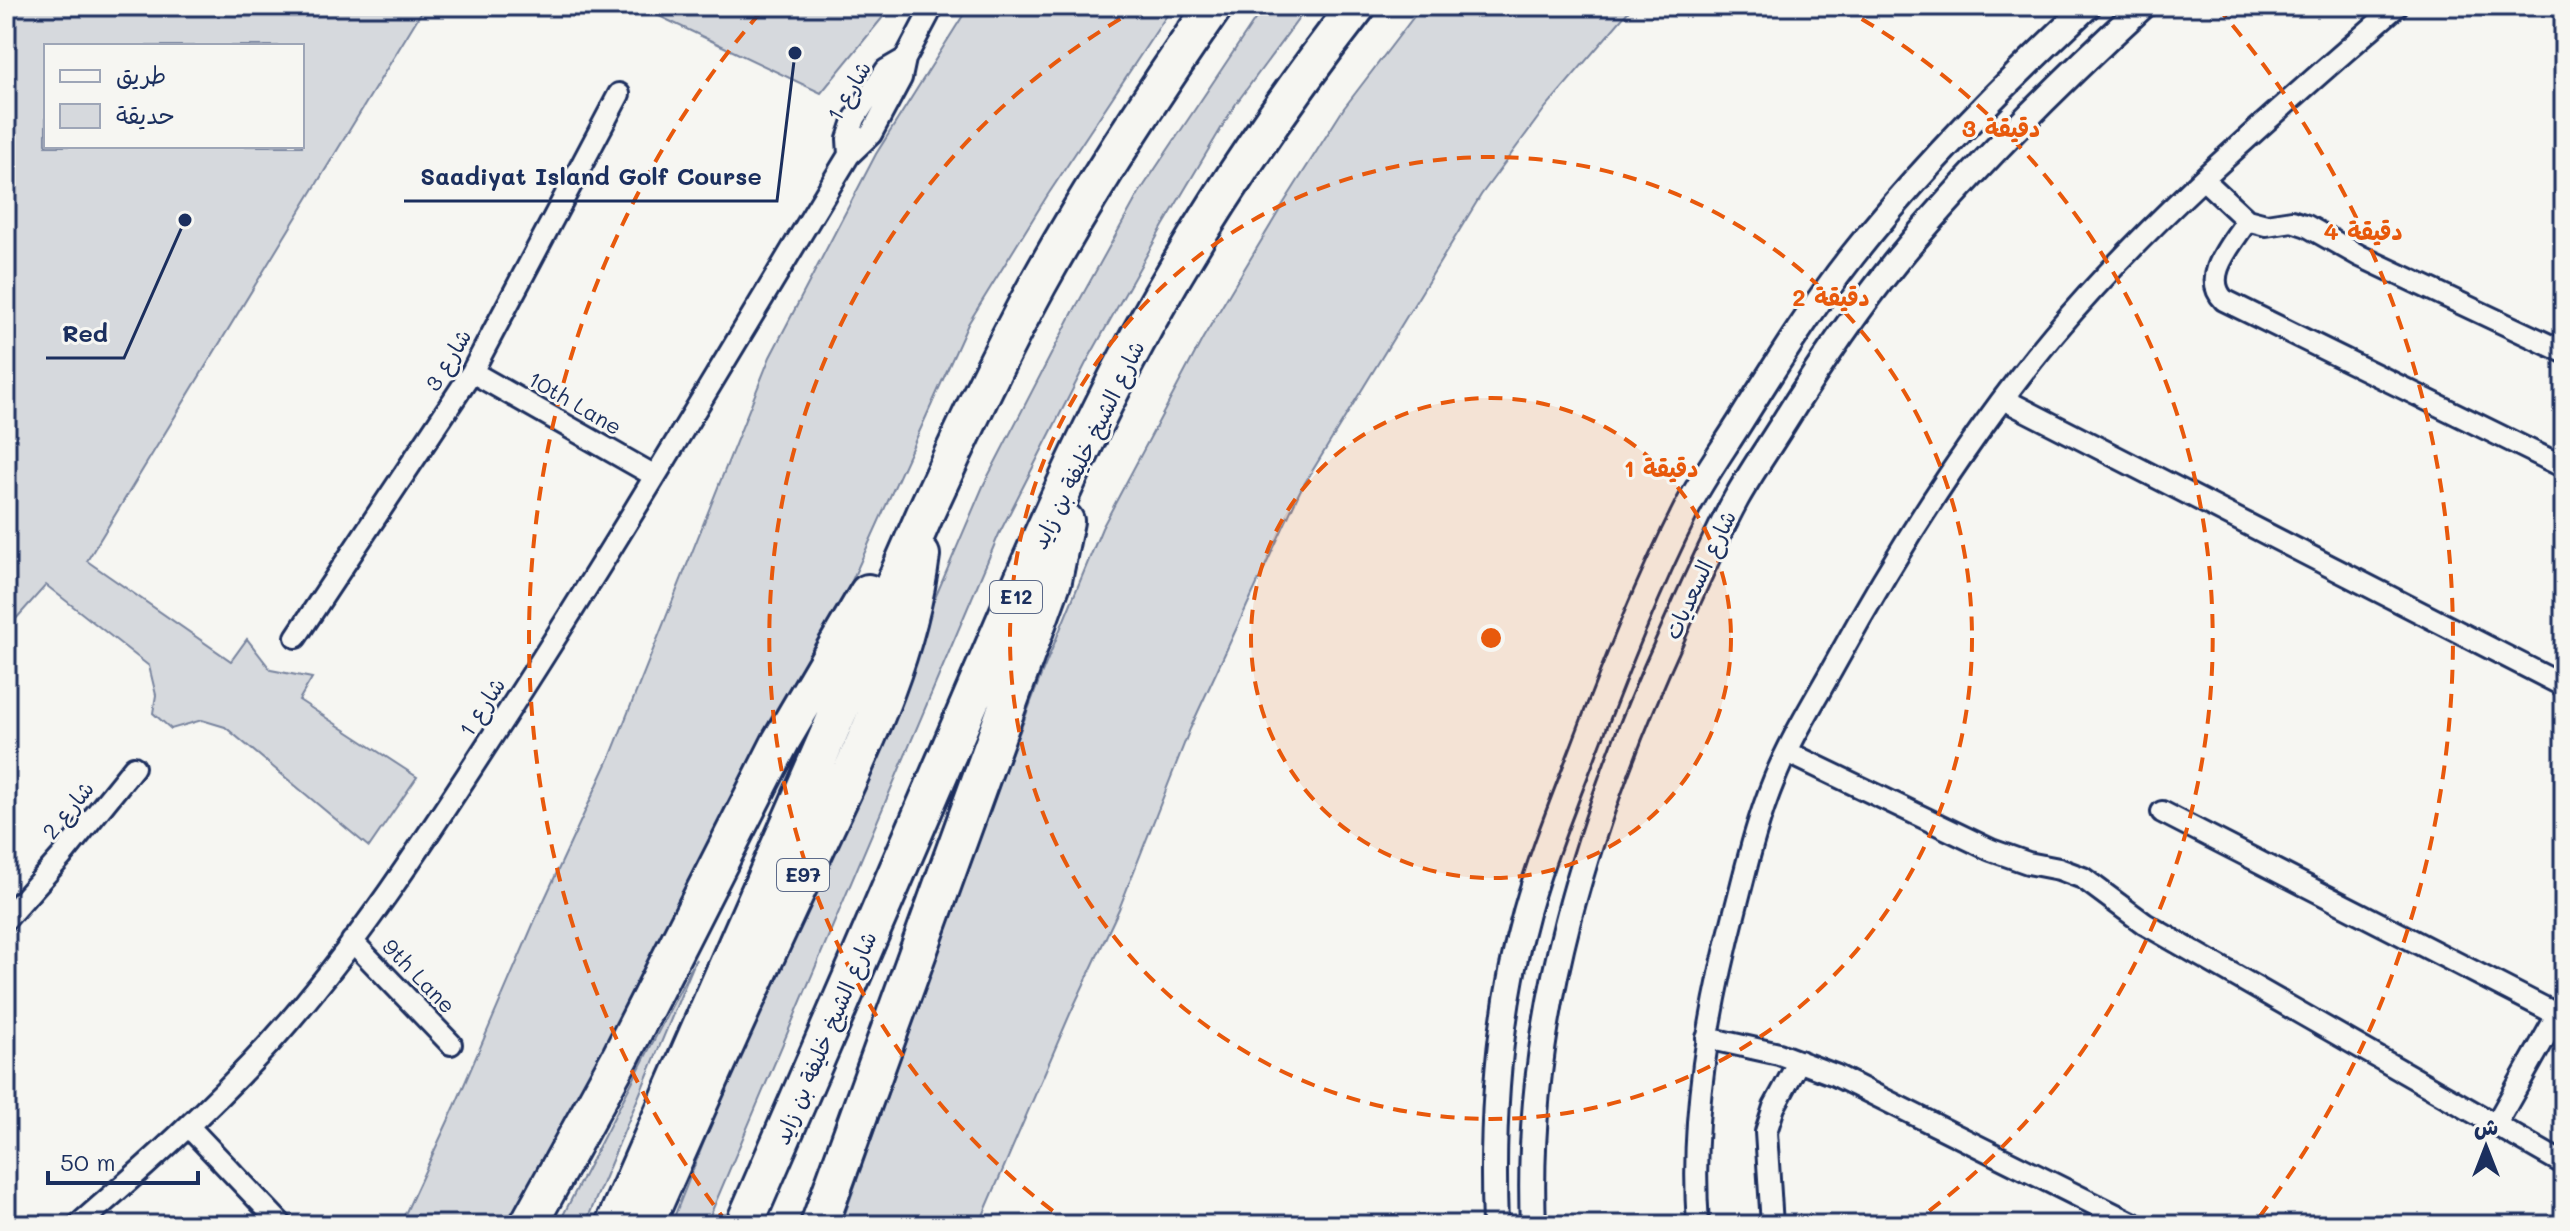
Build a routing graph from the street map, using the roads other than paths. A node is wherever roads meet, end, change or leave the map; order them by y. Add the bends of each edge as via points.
1 (933, 6) edge
2 (1214, 6) edge
3 (1357, 6) edge
4 (2088, 6) edge
5 (2143, 6) edge
6 (2397, 6) edge
7 (619, 94) dead end
8 (2203, 179) junction
9 (2247, 220) junction
10 (2564, 352) edge
11 (472, 372) junction
12 (2003, 399) junction
13 (2564, 467) edge
14 (655, 476) junction
15 (1067, 480) junction
16 (925, 514) junction
17 (296, 637) dead end
18 (2564, 686) edge
19 (1787, 752) junction
20 (134, 767) dead end
21 (2162, 812) dead end
22 (6, 919) edge
23 (352, 941) junction
24 (2562, 1012) edge
25 (1707, 1038) junction
26 (451, 1044) dead end
27 (1799, 1061) junction
28 (2496, 1124) junction
29 (189, 1127) junction
30 (2564, 1164) edge
31 (78, 1225) edge
32 (282, 1225) edge
33 (528, 1225) edge
34 (614, 1225) edge
35 (645, 1225) edge
36 (744, 1225) edge
37 (819, 1225) edge
38 (1495, 1225) edge
39 (1533, 1225) edge
40 (1698, 1225) edge
41 (1772, 1225) edge
42 (2136, 1225) edge

1 - 14 street, شارع 1 via 871,134 849,155
2 - 16 highway via 1075,220 976,405
3 - 15 highway, شارع الشيخ خليفة بن زايد / E12 via 1215,209 1137,341
4 - 38 street, شارع السعديات via 1942,151 1852,257 1781,357 1689,505 1600,705 1525,915 1497,1083 1492,1140
5 - 39 street, شارع السعديات via 1978,166 1897,261 1824,358 1737,498 1637,710 1568,913 1533,1126
6 - 8 street
7 - 11 street, شارع 3
8 - 9 street
8 - 12 street via 2104,279
9 - 10 street via 2307,226
9 - 13 street via 2215,275 2215,288 2224,300
11 - 14 street, 10th Lane
11 - 17 street, شارع 3
12 - 18 street
12 - 19 street via 1884,577
14 - 23 street, شارع 1 via 433,827
15 - 36 highway, شارع الشيخ خليفة بن زايد / E12
15 - 37 highway via 1053,580
16 - 33 highway via 881,571 781,741 621,1056
16 - 34 highway
16 - 35 highway, E97 via 914,602 893,676
19 - 25 street via 1747,861
19 - 28 street via 1991,850 2083,878 2145,924
20 - 22 street, شارع 2
21 - 24 street
23 - 26 street, 9th Lane
23 - 29 street, شارع 1 via 272,1040
24 - 28 street
25 - 27 street
25 - 40 street via 1696,1143
27 - 41 street via 1766,1132
27 - 42 street via 1863,1087
28 - 30 street
29 - 31 street, شارع 1
29 - 32 street

